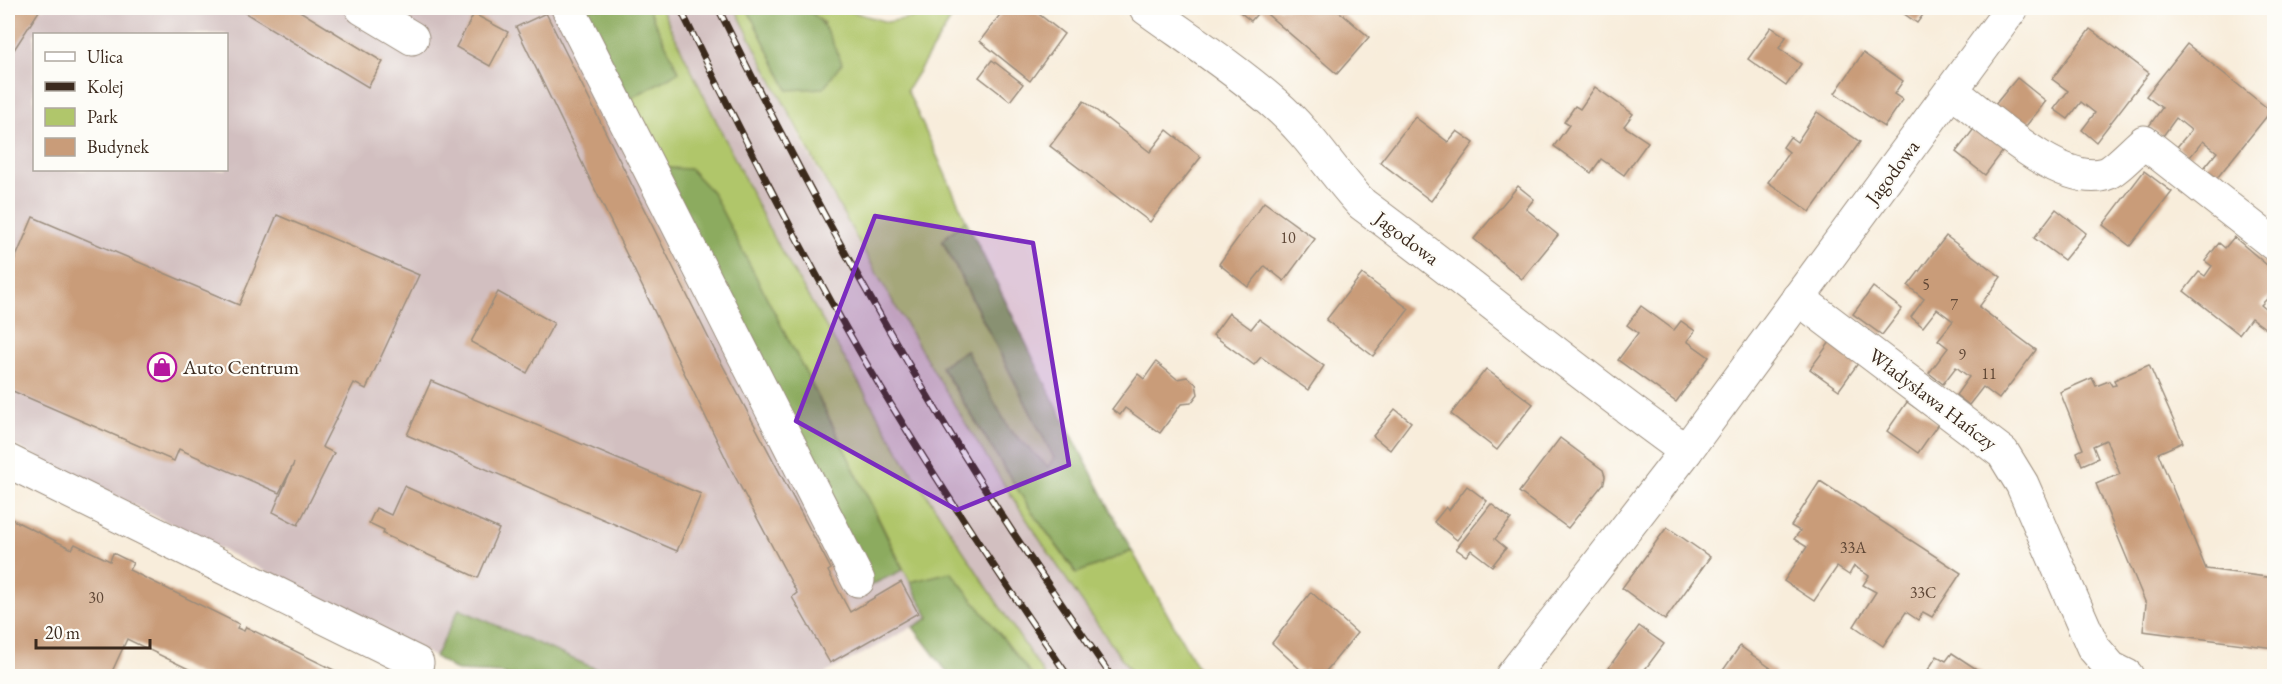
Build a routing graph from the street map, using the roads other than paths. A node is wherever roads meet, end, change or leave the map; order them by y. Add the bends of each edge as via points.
1 (362, 8) edge
2 (568, 8) edge
3 (1146, 8) edge
4 (2012, 8) edge
5 (412, 38) dead end
6 (1952, 91) junction
7 (2274, 244) edge
8 (1798, 298) junction
9 (1686, 451) junction
10 (8, 461) edge
11 (858, 580) dead end
12 (412, 670) edge
13 (1512, 676) edge
14 (2127, 676) edge

1 - 5 street
2 - 11 street
3 - 9 street, Jagodowa via 1276,104 1306,134 1362,204 1514,318 1623,407
4 - 6 street, Jagodowa
6 - 7 street via 2052,166 2078,176 2107,174 2144,142
6 - 8 street, Jagodowa
8 - 9 street, Jagodowa
8 - 14 street, Władysława Hańczy via 2003,453 2022,484 2093,647 2111,668
9 - 13 street, Jagodowa
10 - 12 street

